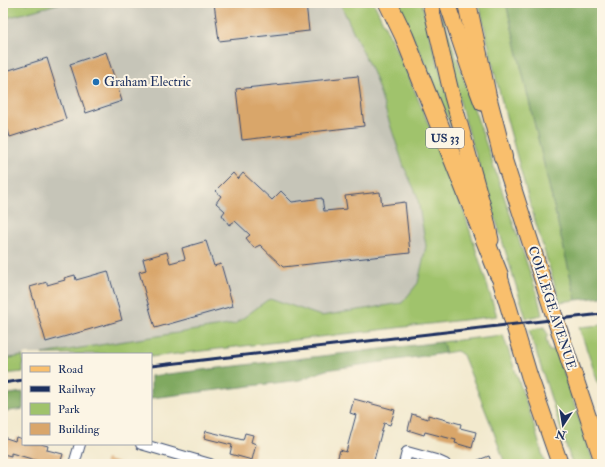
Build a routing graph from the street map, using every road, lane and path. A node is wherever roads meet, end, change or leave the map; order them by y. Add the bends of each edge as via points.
1 (388, 3) edge
2 (430, 3) edge
3 (447, 3) edge
4 (467, 3) edge
5 (503, 156) junction
6 (499, 275) junction
7 (80, 445) edge
8 (144, 445) edge
9 (602, 459) edge
10 (559, 460) edge
11 (74, 464) edge
12 (210, 464) edge
13 (404, 464) edge
14 (445, 464) edge

1 - 6 highway, US 33 via 404,36
2 - 6 main road
3 - 5 main road
4 - 5 highway
5 - 9 highway, COLLEGE AVENUE
6 - 10 highway, US 33 via 529,375
7 - 11 street
8 - 12 street
13 - 14 street via 407,452

